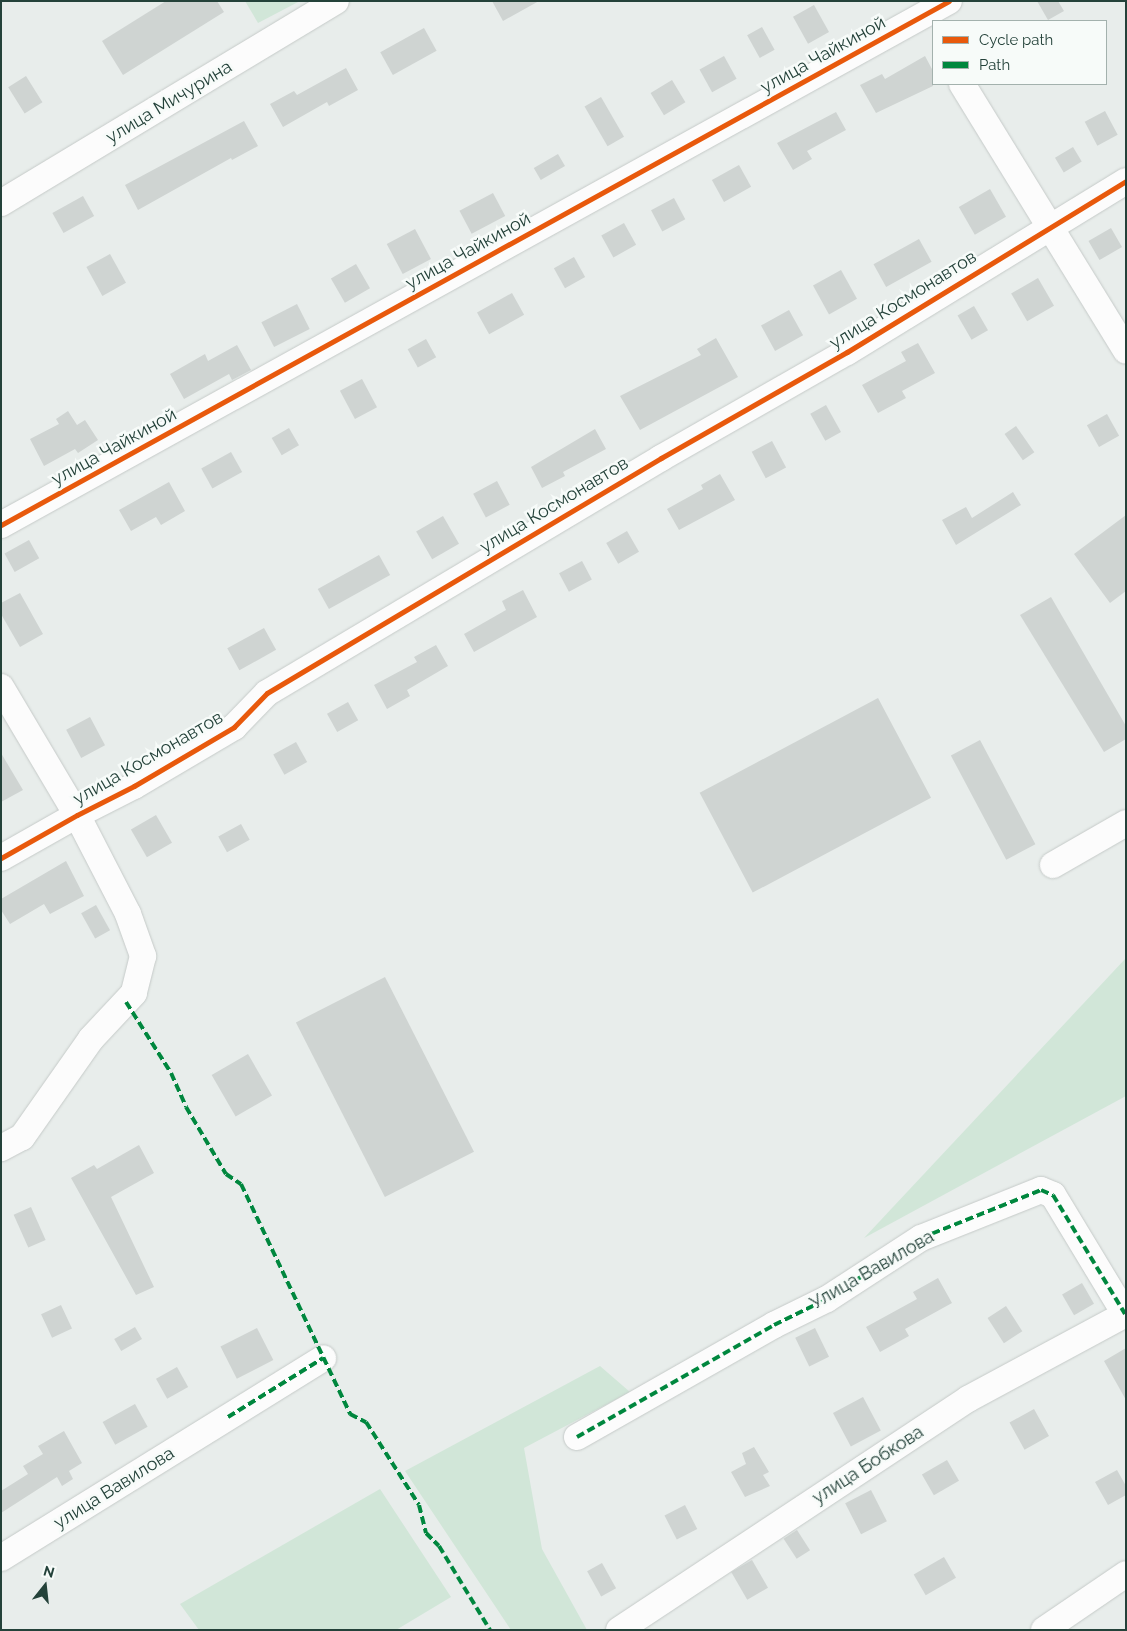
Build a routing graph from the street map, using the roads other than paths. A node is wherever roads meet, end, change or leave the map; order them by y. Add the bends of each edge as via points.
1 (336, 1) edge
2 (949, 1) edge
3 (922, 18) edge
4 (963, 85) edge
5 (1126, 182) edge
6 (1, 203) edge
7 (1049, 226) junction
8 (1126, 351) edge
9 (1, 525) edge
10 (1, 687) edge
11 (77, 814) junction
12 (1126, 823) edge
13 (1, 858) edge
14 (1053, 866) dead end
15 (1, 1148) edge
16 (1125, 1314) edge
17 (323, 1358) dead end
18 (577, 1437) dead end
19 (1, 1558) edge
20 (1126, 1574) edge
21 (618, 1630) edge
22 (1044, 1630) edge

1 - 6 street, улица Мичурина
2 - 3 street, улица Чайкиной
3 - 9 street, улица Чайкиной
4 - 7 street
5 - 7 street, улица Космонавтов
7 - 8 street
7 - 11 street, улица Космонавтов via 847,352 652,463 267,693 226,732 134,786
10 - 11 street
11 - 13 street, улица Космонавтов
11 - 15 street via 140,941 143,956 134,993 91,1039 22,1137
12 - 14 street
16 - 18 street, Улица Вавилова via 1053,1196 1041,1190 921,1238 827,1299 774,1325
16 - 21 street, улица Бобкова via 968,1399
17 - 19 street, улица Вавилова
20 - 22 street

